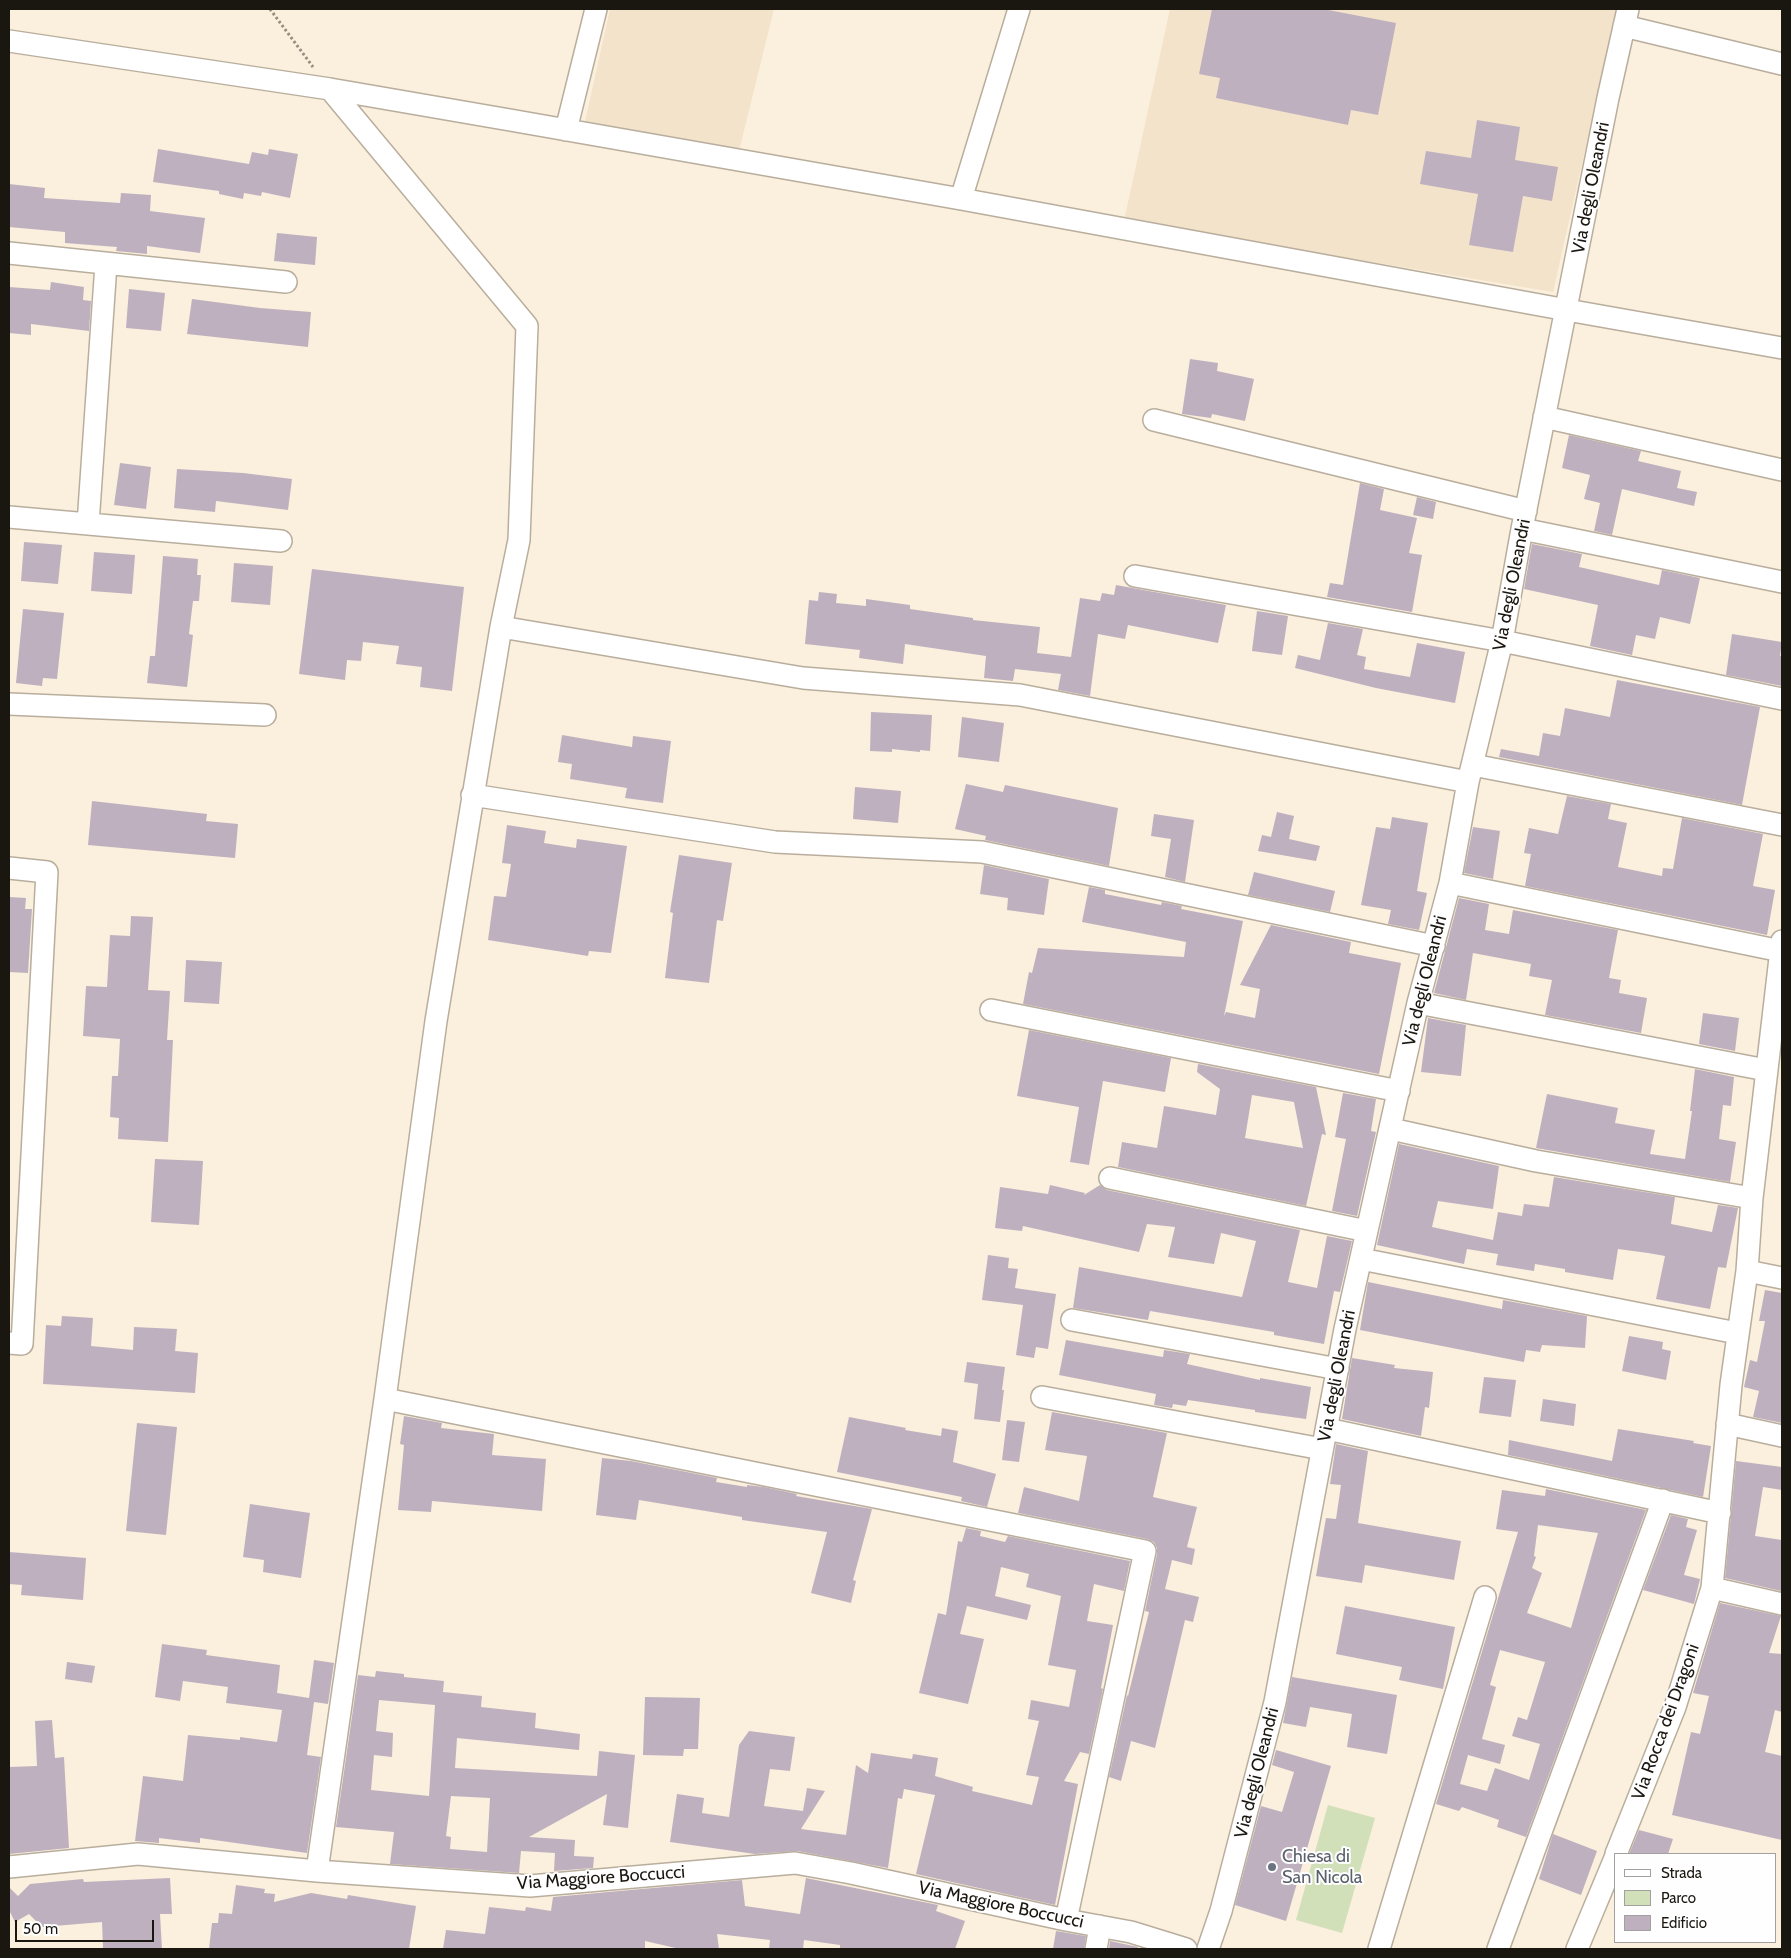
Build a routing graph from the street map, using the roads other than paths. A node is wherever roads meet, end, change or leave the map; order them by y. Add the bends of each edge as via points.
1 (596, 9) edge
2 (1019, 9) edge
3 (1626, 17) edge
4 (9, 41) edge
5 (1782, 64) edge
6 (330, 90) junction
7 (566, 130) junction
8 (961, 200) junction
9 (9, 253) edge
10 (106, 264) junction
11 (286, 282) dead end
12 (1567, 310) junction
13 (1782, 348) edge
14 (1544, 417) junction
15 (1154, 420) dead end
16 (1782, 470) edge
17 (9, 517) edge
18 (1524, 520) junction
19 (88, 524) junction
20 (281, 541) dead end
21 (1135, 576) dead end
22 (1782, 582) edge
23 (501, 627) junction
24 (1502, 641) junction
25 (1782, 699) edge
26 (9, 704) edge
27 (265, 715) dead end
28 (1470, 774) junction
29 (472, 795) junction
30 (1782, 824) edge
31 (9, 868) edge
32 (1450, 883) junction
33 (1434, 946) junction
34 (1781, 946) edge
35 (1418, 1003) junction
36 (991, 1010) dead end
37 (1777, 1020) edge
38 (1766, 1070) junction
39 (1398, 1091) junction
40 (1390, 1130) junction
41 (1110, 1178) dead end
42 (1752, 1198) junction
43 (1366, 1231) junction
44 (1361, 1258) junction
45 (1746, 1271) junction
46 (1782, 1278) edge
47 (1072, 1320) dead end
48 (1737, 1333) junction
49 (9, 1343) edge
50 (1338, 1368) junction
51 (1042, 1397) dead end
52 (385, 1399) junction
53 (1727, 1424) junction
54 (1782, 1436) edge
55 (1324, 1439) junction
56 (1663, 1500) junction
57 (1720, 1513) junction
58 (1712, 1588) junction
59 (1485, 1597) dead end
60 (1782, 1604) edge
61 (1616, 1853) edge
62 (1614, 1860) edge
63 (9, 1867) edge
64 (317, 1871) junction
65 (1066, 1920) junction
66 (1100, 1926) junction
67 (1096, 1949) edge
68 (1186, 1949) edge
69 (1208, 1949) edge
70 (1379, 1949) edge
71 (1498, 1949) edge
72 (1577, 1949) edge

1 - 7 street
2 - 8 street
3 - 5 street
3 - 12 street, Via degli Oleandri
4 - 6 street
6 - 7 street
6 - 23 street via 527,326 519,540
7 - 8 street
8 - 12 street
9 - 10 street
10 - 11 street
10 - 19 street
12 - 13 street
12 - 14 street, Via degli Oleandri
14 - 16 street
14 - 18 street, Via degli Oleandri
15 - 18 street
17 - 19 street
18 - 22 street
18 - 24 street, Via degli Oleandri
19 - 20 street
21 - 24 street
23 - 28 street via 803,678 1020,696
23 - 29 street
24 - 25 street
24 - 28 street, Via degli Oleandri
26 - 27 street
28 - 30 street
28 - 32 street, Via degli Oleandri
29 - 33 street via 775,842 982,852
29 - 52 street via 436,1022
31 - 49 street via 48,872 22,1344
32 - 33 street, Via degli Oleandri
32 - 34 street
33 - 35 street, Via degli Oleandri
34 - 37 street, Via Rocca dei Dragoni
35 - 38 street
35 - 39 street, Via degli Oleandri
36 - 39 street
37 - 38 street, Via Rocca dei Dragoni
38 - 42 street, Via Rocca dei Dragoni
39 - 40 street, Via degli Oleandri
40 - 42 street via 1536,1160
40 - 43 street, Via degli Oleandri
41 - 43 street
42 - 45 street, Via Rocca dei Dragoni
43 - 44 street, Via degli Oleandri
44 - 48 street
44 - 50 street, Via degli Oleandri
45 - 46 street
45 - 48 street, Via Rocca dei Dragoni
47 - 50 street
48 - 53 street, Via Rocca dei Dragoni
50 - 55 street, Via degli Oleandri
51 - 55 street
52 - 64 street
52 - 65 street via 1145,1551
53 - 54 street
53 - 57 street, Via Rocca dei Dragoni
55 - 56 street
55 - 69 street, Via degli Oleandri via 1275,1702
56 - 57 street
56 - 71 street
57 - 58 street, Via Rocca dei Dragoni
58 - 60 street
58 - 61 street, Via Rocca dei Dragoni via 1675,1707
59 - 70 street
62 - 72 street
63 - 64 street, Via Maggiore Boccucci via 138,1854
64 - 65 street, Via Maggiore Boccucci via 530,1886 795,1863 851,1872
65 - 66 street, Via Maggiore Boccucci
66 - 67 street
66 - 68 street, Via Maggiore Boccucci

